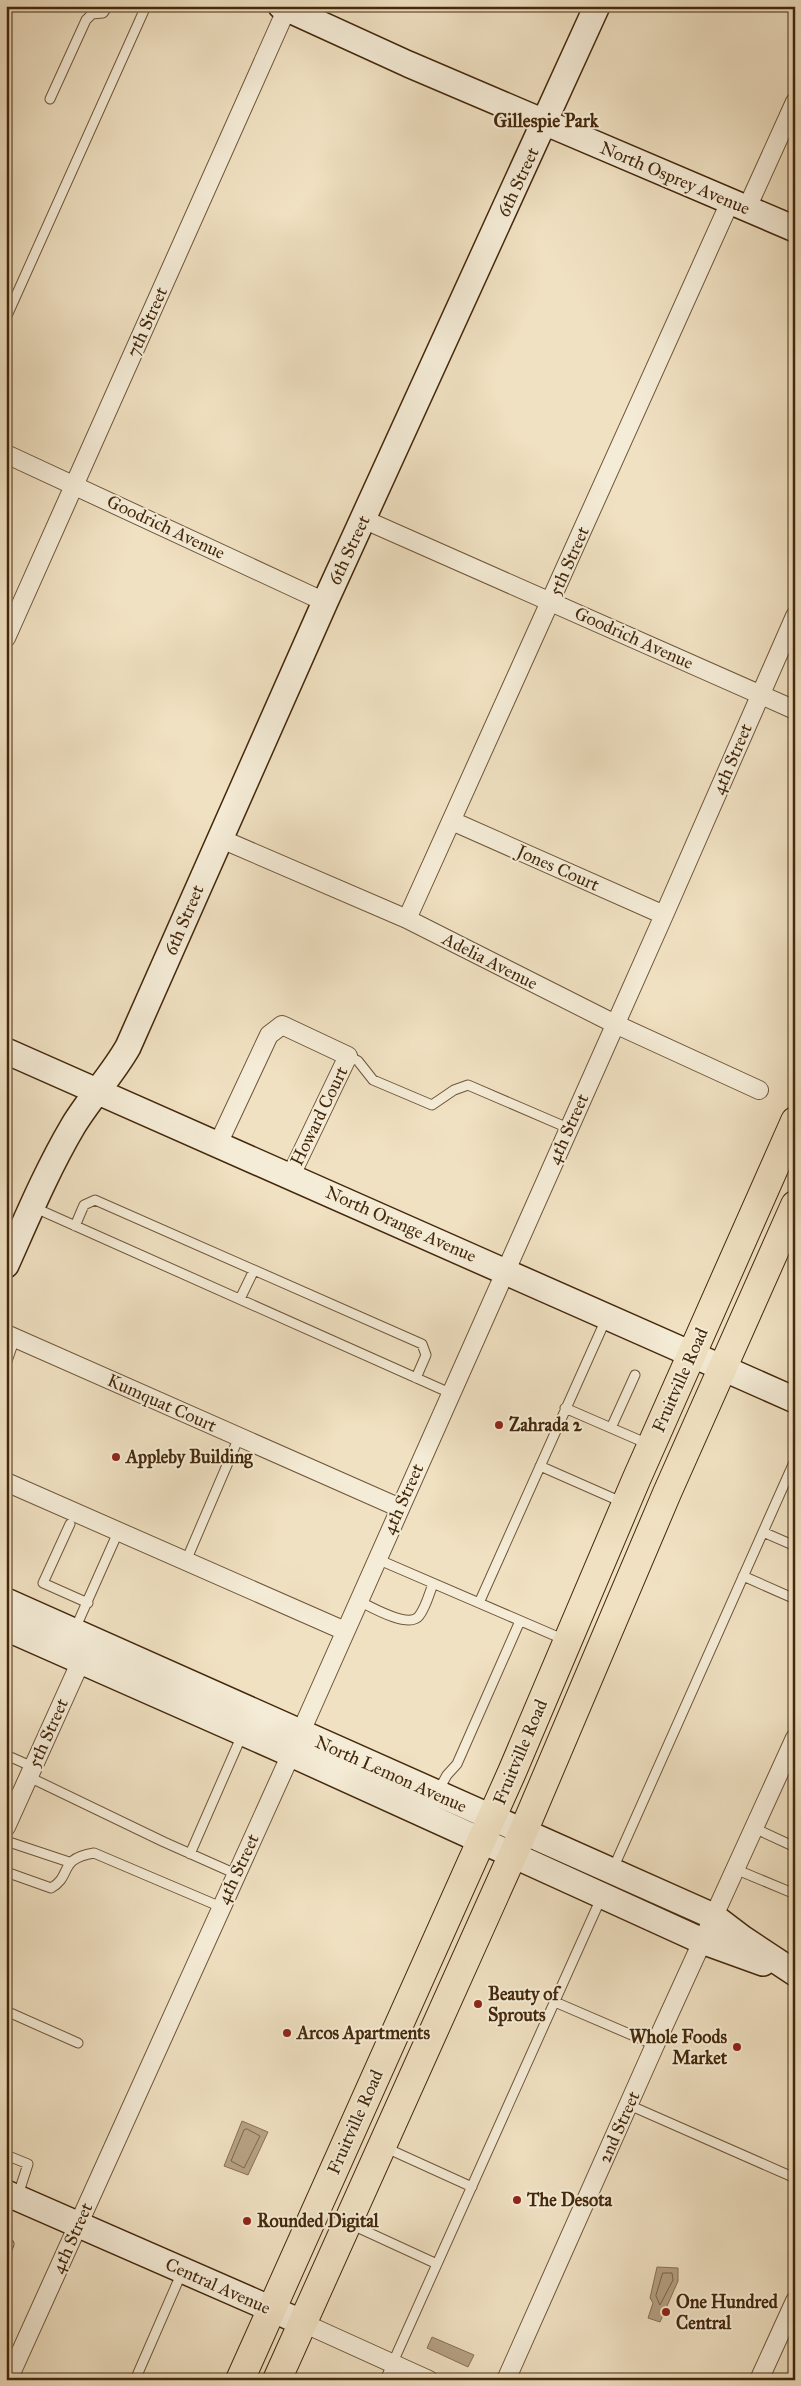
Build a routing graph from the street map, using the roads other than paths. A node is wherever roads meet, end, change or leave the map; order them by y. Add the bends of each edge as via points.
1 (108, 6) edge
2 (146, 6) edge
3 (597, 6) edge
4 (285, 7) edge
5 (50, 99) dead end
6 (795, 102) edge
7 (545, 123) junction
8 (739, 205) junction
9 (795, 229) edge
10 (6, 318) edge
11 (6, 454) edge
12 (75, 485) junction
13 (363, 519) junction
14 (551, 601) junction
15 (325, 602) junction
16 (795, 616) edge
17 (6, 638) edge
18 (760, 695) junction
19 (795, 710) edge
20 (452, 822) junction
21 (219, 838) junction
22 (664, 915) junction
23 (407, 920) junction
24 (615, 1024) junction
25 (6, 1051) edge
26 (348, 1056) junction
27 (758, 1090) dead end
28 (99, 1092) junction
29 (795, 1121) edge
30 (568, 1128) junction
31 (218, 1144) junction
32 (291, 1175) junction
33 (32, 1207) junction
34 (794, 1207) edge
35 (75, 1226) junction
36 (6, 1265) edge
37 (254, 1270) junction
38 (506, 1271) junction
39 (240, 1299) junction
40 (607, 1316) junction
41 (10, 1336) edge
42 (691, 1354) junction
43 (6, 1364) edge
44 (722, 1368) junction
45 (635, 1375) dead end
46 (416, 1378) junction
47 (450, 1393) junction
48 (795, 1400) edge
49 (566, 1408) junction
50 (611, 1428) junction
51 (239, 1437) junction
52 (651, 1446) junction
53 (795, 1460) edge
54 (540, 1466) junction
55 (6, 1482) edge
56 (626, 1504) junction
57 (400, 1508) junction
58 (70, 1524) dead end
59 (763, 1532) junction
60 (115, 1539) dead end
61 (795, 1546) edge
62 (377, 1559) junction
63 (186, 1561) junction
64 (743, 1576) junction
65 (433, 1584) junction
66 (795, 1599) edge
67 (6, 1601) edge
68 (359, 1601) junction
69 (88, 1603) junction
70 (479, 1603) junction
71 (520, 1621) junction
72 (6, 1628) edge
73 (345, 1631) junction
74 (568, 1641) junction
75 (82, 1644) junction
76 (243, 1733) junction
77 (795, 1738) edge
78 (295, 1743) junction
79 (6, 1755) edge
80 (31, 1772) junction
81 (437, 1794) junction
82 (6, 1827) edge
83 (754, 1828) junction
84 (486, 1830) junction
85 (6, 1841) edge
86 (518, 1844) junction
87 (795, 1847) edge
88 (190, 1854) junction
89 (69, 1862) junction
90 (735, 1869) junction
91 (612, 1871) junction
92 (6, 1872) edge
93 (236, 1874) junction
94 (795, 1894) edge
95 (602, 1896) junction
96 (221, 1907) junction
97 (713, 1916) junction
98 (702, 1941) junction
99 (792, 1968) edge
100 (554, 2002) junction
101 (6, 2012) edge
102 (78, 2043) dead end
103 (655, 2045) junction
104 (629, 2105) junction
105 (382, 2146) junction
106 (6, 2155) edge
107 (795, 2178) edge
108 (472, 2187) junction
109 (12, 2196) edge
110 (347, 2223) junction
111 (78, 2225) junction
112 (437, 2264) junction
113 (183, 2270) junction
114 (795, 2301) edge
115 (271, 2309) junction
116 (301, 2322) junction
117 (393, 2363) junction
118 (8, 2380) edge
119 (135, 2380) edge
120 (240, 2380) edge
121 (277, 2380) edge
122 (385, 2380) edge
123 (429, 2380) edge
124 (506, 2380) edge
125 (759, 2380) edge

1 - 5 lane via 103,13 92,14 86,20
2 - 10 lane
3 - 7 street, 6th Street
4 - 7 street, North Osprey Avenue
4 - 12 street, 7th Street
6 - 8 street, 5th Street
7 - 8 street, North Osprey Avenue
7 - 13 street, 6th Street
8 - 9 street, North Osprey Avenue
8 - 14 street, 5th Street
11 - 12 street, Goodrich Avenue
12 - 15 street, Goodrich Avenue
12 - 17 street, 7th Street
13 - 14 street, Goodrich Avenue
13 - 15 street, 6th Street
14 - 18 street, Goodrich Avenue
14 - 20 street, 5th Street
15 - 21 street, 6th Street
16 - 18 street, 4th Street
18 - 19 street, Goodrich Avenue
18 - 22 street, 4th Street
20 - 22 street, Jones Court
20 - 23 street, 5th Street
21 - 23 street, Adelia Avenue
21 - 28 street, 6th Street via 128,1047
22 - 24 street, 4th Street
23 - 24 street, Adelia Avenue
24 - 27 street, Adelia Avenue
24 - 30 street, 4th Street
25 - 28 street, North Orange Avenue
26 - 30 lane via 358,1061 373,1080 432,1105 468,1084
26 - 31 street, Howard Court via 282,1025 269,1035
26 - 32 street, Howard Court
28 - 31 street, North Orange Avenue
28 - 33 street, 6th Street via 72,1128
29 - 42 main road, Fruitville Road
30 - 38 street, 4th Street
31 - 32 street, North Orange Avenue
32 - 38 street, North Orange Avenue
33 - 35 lane
33 - 36 street, 6th Street
34 - 44 main road, Fruitville Road
35 - 37 lane via 84,1205 95,1200
35 - 39 lane
37 - 39 lane
37 - 46 lane via 422,1344 426,1354
38 - 40 street, North Orange Avenue
38 - 47 street, 4th Street
39 - 46 lane
40 - 42 street, North Orange Avenue
40 - 49 lane
41 - 43 lane
41 - 51 street, Kumquat Court
42 - 44 street, North Orange Avenue
42 - 52 main road, Fruitville Road
44 - 48 street, North Orange Avenue
44 - 86 main road, Fruitville Road
45 - 50 lane
46 - 47 lane
47 - 57 street, 4th Street
49 - 50 lane
49 - 54 lane
50 - 52 lane
51 - 57 street, Kumquat Court
51 - 63 lane
52 - 56 main road, Fruitville Road
53 - 59 lane
54 - 56 lane
54 - 70 lane
55 - 63 street
56 - 74 main road, Fruitville Road
57 - 62 street, 4th Street
58 - 69 lane via 43,1583
59 - 61 lane
59 - 64 lane
60 - 69 lane
62 - 65 lane
62 - 68 street, 4th Street
63 - 73 street
64 - 66 lane
64 - 91 lane
65 - 68 lane via 418,1617 411,1621 401,1620
65 - 70 lane
67 - 75 street, North Lemon Avenue
68 - 73 street, 4th Street
69 - 75 lane
70 - 71 lane
71 - 74 lane
71 - 81 lane via 458,1764 447,1775
72 - 75 street
73 - 78 street, 4th Street
74 - 84 main road, Fruitville Road
75 - 76 street
75 - 78 street, North Lemon Avenue
75 - 80 street, 5th Street
76 - 78 street
76 - 88 lane
77 - 83 street, 2nd Street
78 - 81 street, North Lemon Avenue
78 - 84 street
78 - 93 street, 4th Street
79 - 80 lane
80 - 82 street, 5th Street
80 - 88 lane
81 - 84 street, North Lemon Avenue
83 - 87 lane
83 - 90 street, 2nd Street
84 - 86 street
84 - 115 main road, Fruitville Road
85 - 89 lane
86 - 91 street
86 - 95 street
86 - 105 main road, Fruitville Road
88 - 93 lane
89 - 92 lane via 58,1884 51,1888
89 - 96 lane via 94,1853
90 - 94 lane
90 - 97 street, 2nd Street
91 - 97 street
93 - 96 street, 4th Street
95 - 98 street
95 - 100 lane
96 - 111 street, 4th Street
97 - 98 street, 2nd Street
97 - 99 street
98 - 99 street
98 - 103 street, 2nd Street
100 - 103 lane
100 - 108 lane
101 - 102 lane
103 - 104 street, 2nd Street
104 - 107 lane
104 - 124 street, 2nd Street
105 - 108 lane
105 - 110 main road, Fruitville Road
106 - 109 lane via 28,2164
108 - 112 lane
109 - 111 street, Central Avenue
110 - 112 lane
110 - 116 main road, Fruitville Road
111 - 113 street, Central Avenue
111 - 118 street, 4th Street
112 - 117 lane
113 - 115 street, Central Avenue
113 - 119 lane
114 - 125 street
115 - 116 street, Central Avenue
115 - 120 main road, Fruitville Road
116 - 117 street, Central Avenue
116 - 121 main road, Fruitville Road
117 - 122 lane
117 - 123 street, Central Avenue

